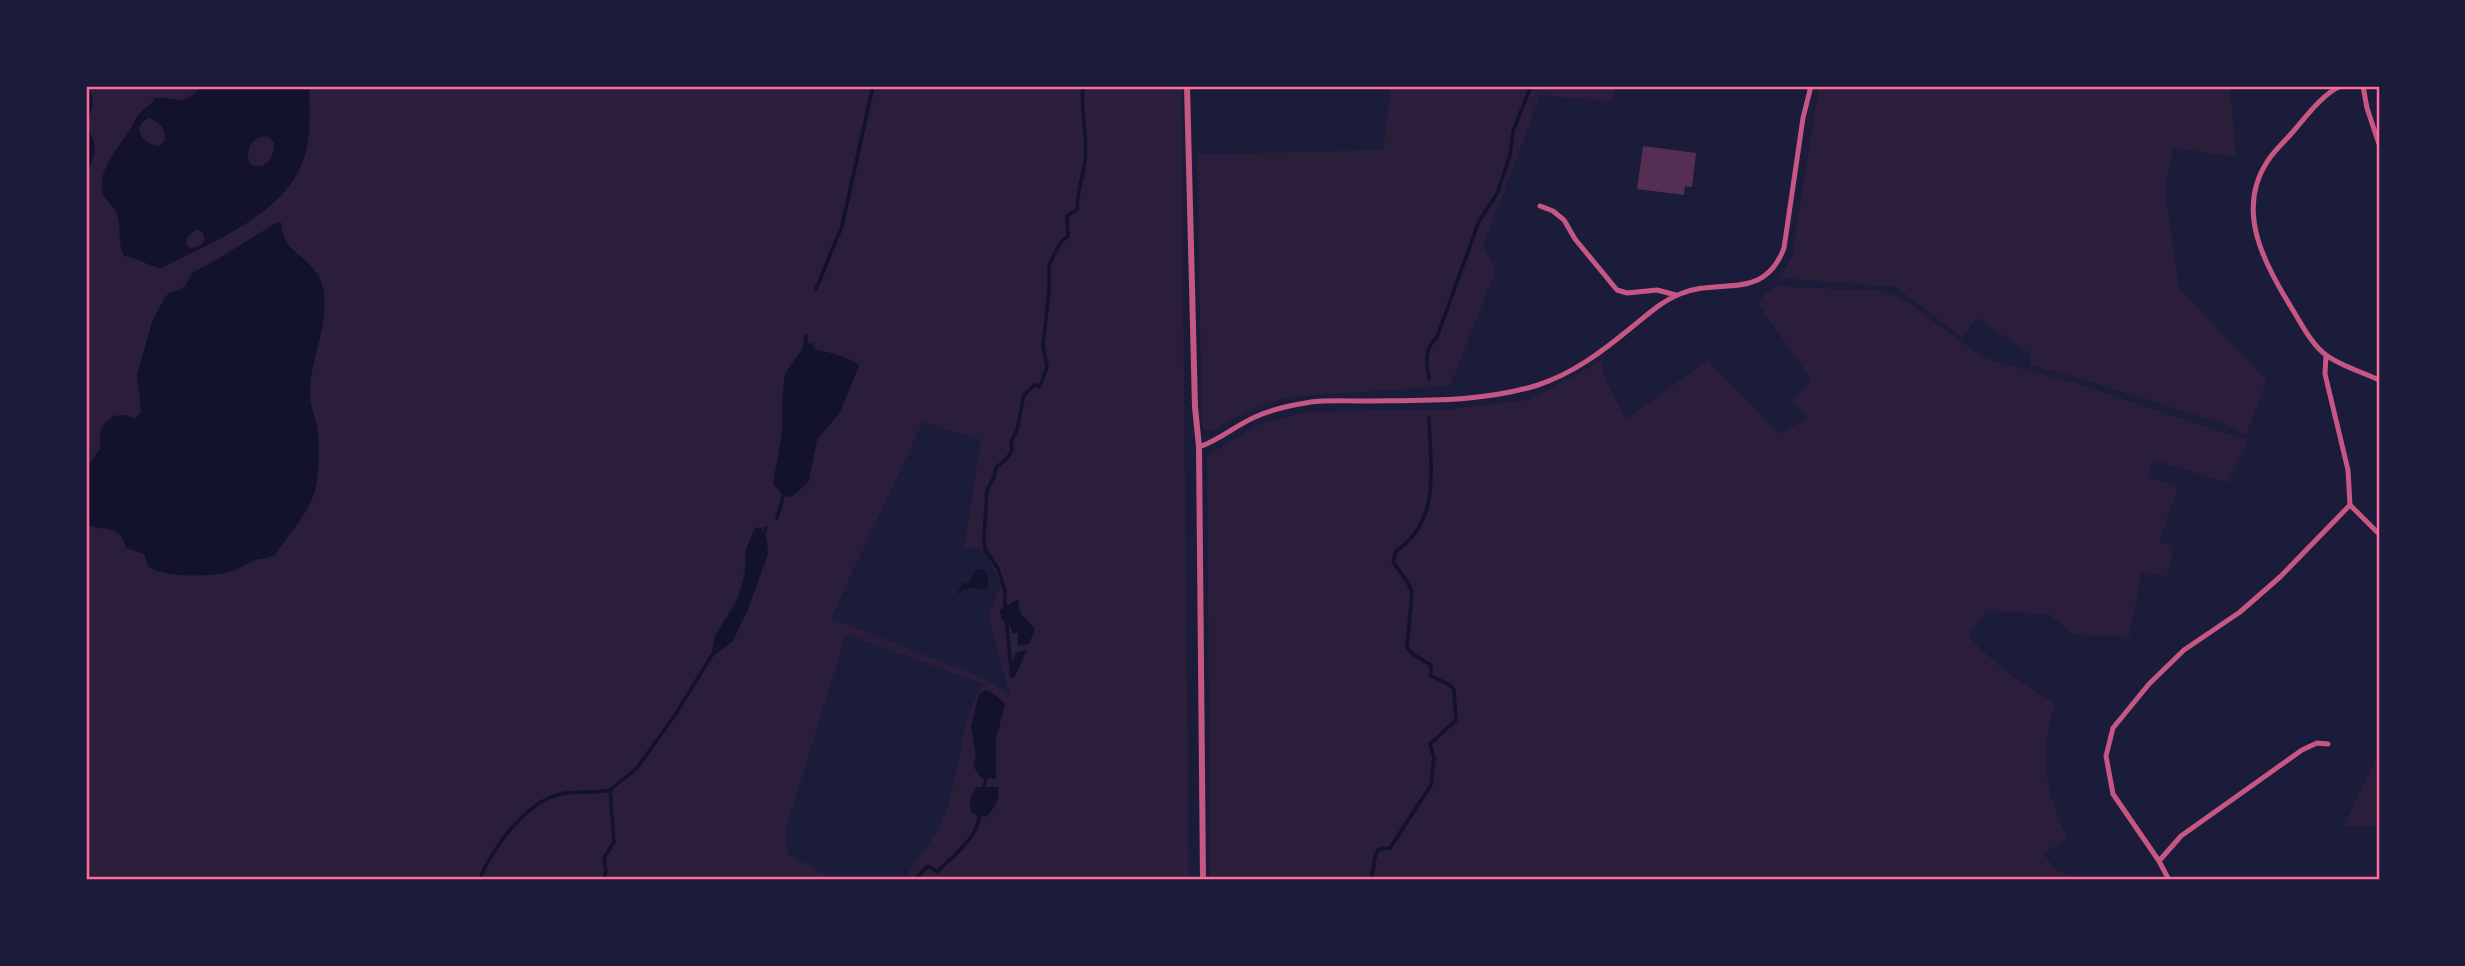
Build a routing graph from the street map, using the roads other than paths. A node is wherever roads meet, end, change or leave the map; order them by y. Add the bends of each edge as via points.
1 (1186, 86) edge
2 (1811, 86) edge
3 (2341, 86) edge
4 (2363, 86) edge
5 (2379, 144) edge
6 (1540, 206) dead end
7 (1676, 296) junction
8 (2326, 355) junction
9 (2379, 380) edge
10 (1199, 447) junction
11 (2350, 505) junction
12 (2379, 534) edge
13 (2328, 744) dead end
14 (2159, 861) junction
15 (1203, 880) edge
16 (2169, 880) edge

1 - 10 street
2 - 7 street via 1780,260 1761,279
3 - 8 street via 2267,162 2254,198 2256,238 2264,263
4 - 5 street
6 - 7 street via 1564,220 1617,290 1657,290
7 - 10 street via 1597,355 1540,384 1481,397 1282,407
8 - 9 street
8 - 11 street via 2325,374 2348,470
10 - 15 street
11 - 12 street
11 - 14 street via 2240,612 2184,650 2113,728 2106,756 2113,794
13 - 14 street via 2316,743 2302,750 2181,836
14 - 16 street

